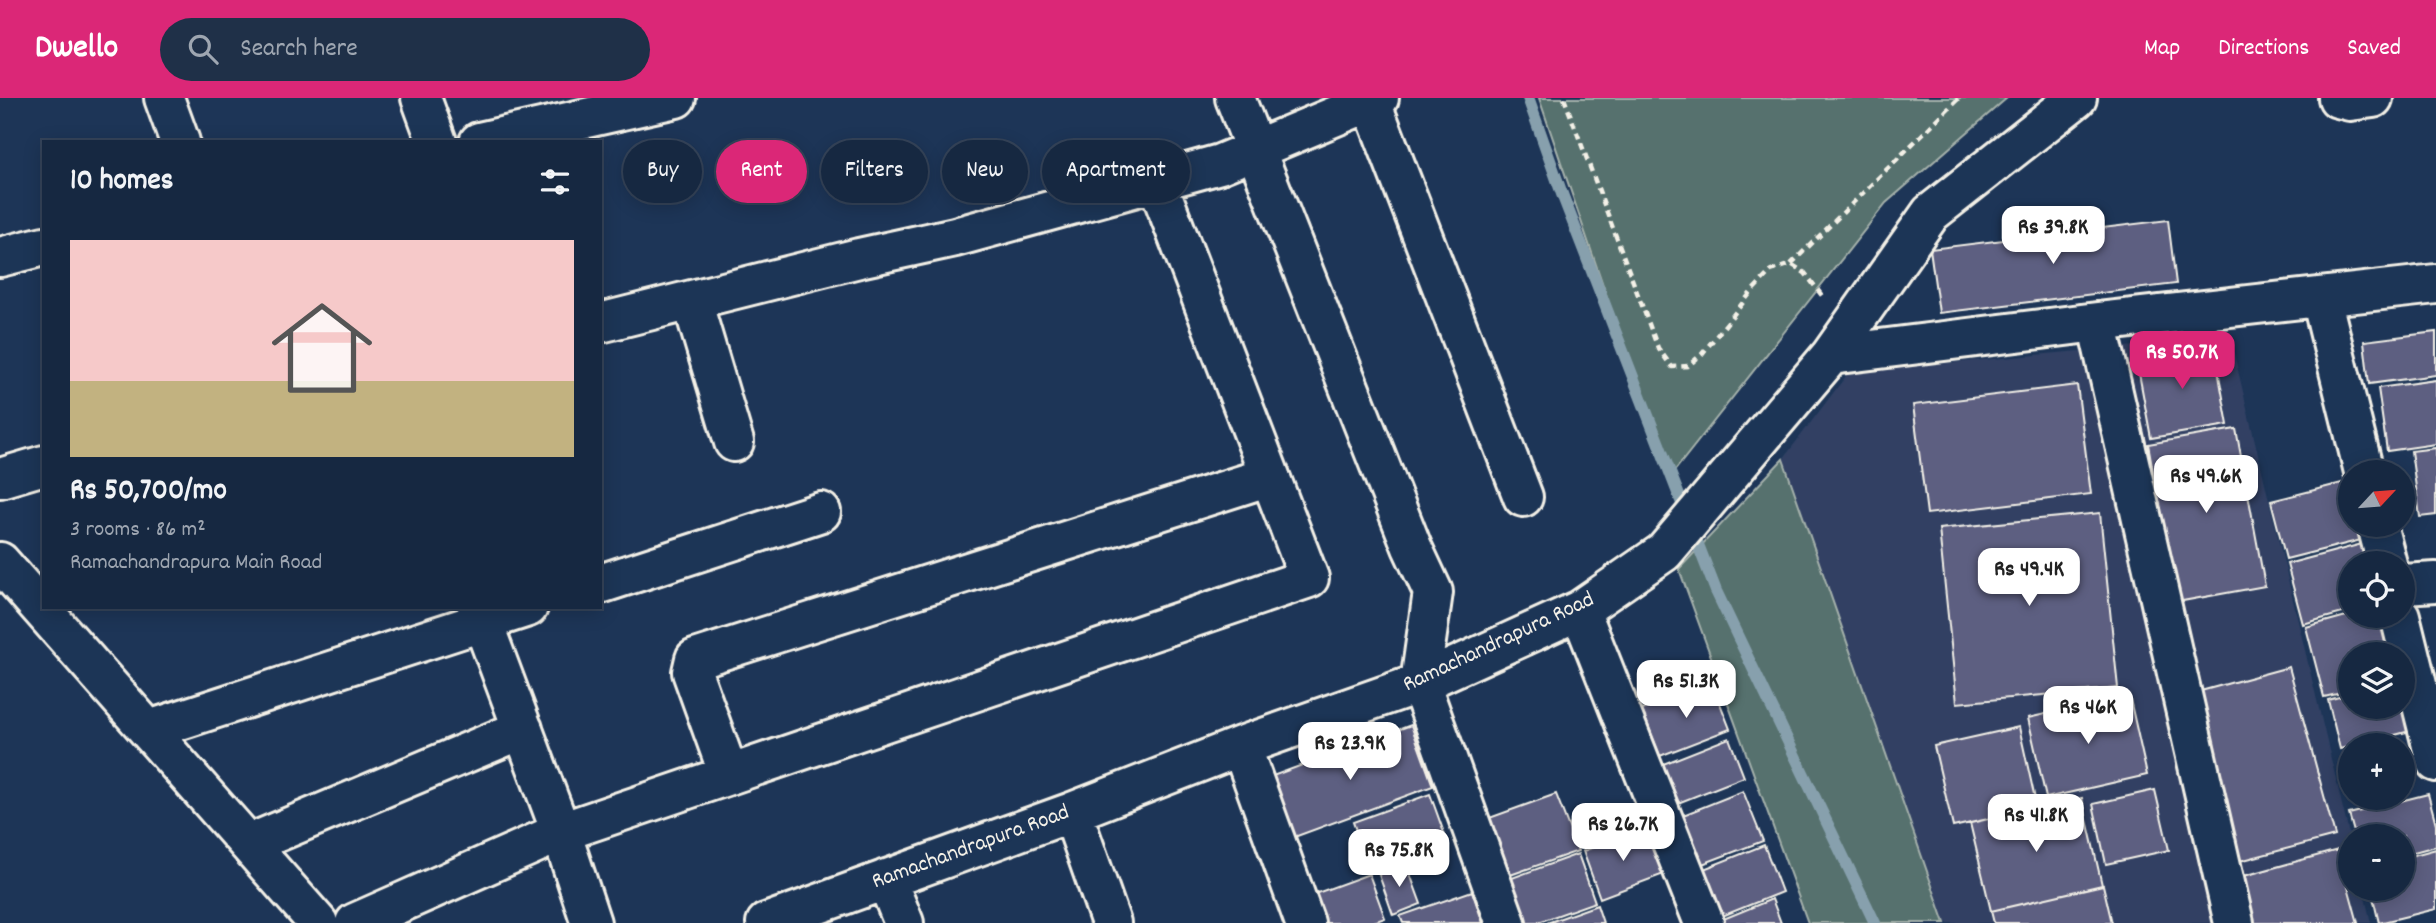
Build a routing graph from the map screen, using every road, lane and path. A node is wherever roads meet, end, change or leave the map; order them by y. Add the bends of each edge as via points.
1 (164, 98) edge
2 (421, 98) edge
3 (676, 98) edge
4 (1235, 98) edge
5 (1564, 98) edge
6 (1959, 98) edge
7 (2077, 98) edge
8 (2338, 98) edge
9 (2373, 98) edge
10 (1375, 100) edge
11 (635, 102) edge
12 (179, 140) edge
13 (436, 140) edge
14 (487, 140) edge
15 (1256, 149) junction
16 (1190, 173) edge
17 (1080, 203) edge
18 (1165, 203) edge
19 (42, 246) edge
20 (0, 257) edge
21 (1791, 264) junction
22 (2436, 284) edge
23 (2321, 298) junction
24 (692, 300) junction
25 (2096, 321) junction
26 (602, 322) edge
27 (1840, 343) junction
28 (734, 442) dead end
29 (2361, 460) edge
30 (42, 466) edge
31 (1270, 476) junction
32 (0, 478) edge
33 (1522, 497) dead end
34 (821, 512) dead end
35 (0, 562) edge
36 (2436, 582) edge
37 (602, 583) edge
38 (2415, 583) edge
39 (516, 609) edge
40 (1580, 610) junction
41 (480, 615) edge
42 (2403, 628) edge
43 (1420, 683) junction
44 (523, 729) junction
45 (149, 730) junction
46 (1241, 746) junction
47 (2436, 762) edge
48 (729, 775) junction
49 (1072, 812) junction
50 (561, 832) junction
51 (249, 844) junction
52 (886, 879) junction
53 (318, 923) edge
54 (355, 923) edge
55 (592, 923) edge
56 (766, 923) edge
57 (904, 923) edge
58 (1111, 923) edge
59 (1305, 923) edge
60 (1506, 923) edge
61 (1704, 923) edge
62 (2234, 923) edge

1 - 12 street
2 - 13 street
3 - 11 street
4 - 15 street
5 - 21 path via 1658,348 1672,367 1688,366 1702,354 1753,289 1771,271
6 - 21 path
7 - 27 street, Ramachandrapura Road via 1931,213
8 - 9 street
10 - 15 street
10 - 33 street
11 - 14 street
15 - 16 street
15 - 43 street via 1433,592
17 - 24 street
18 - 31 street
19 - 20 street
21 - 27 path via 1805,273
22 - 23 street
23 - 25 street
23 - 29 street
24 - 26 street
24 - 28 street
25 - 27 street
25 - 62 street
27 - 40 street, Ramachandrapura Road via 1664,552
30 - 32 street
31 - 48 street via 1309,578
31 - 48 street via 695,659 692,672
34 - 37 street
35 - 45 street
36 - 38 street
39 - 41 street
40 - 43 street, Ramachandrapura Road
40 - 61 street
41 - 44 street
41 - 45 street
42 - 47 street
43 - 46 street, Ramachandrapura Road
43 - 60 street
44 - 50 street
44 - 51 street
45 - 51 street
46 - 49 street, Ramachandrapura Road
46 - 59 street
48 - 50 street
49 - 52 street, Ramachandrapura Road
49 - 58 street
50 - 54 street
50 - 55 street
51 - 53 street
52 - 56 street, Ramachandrapura Road
52 - 57 street

